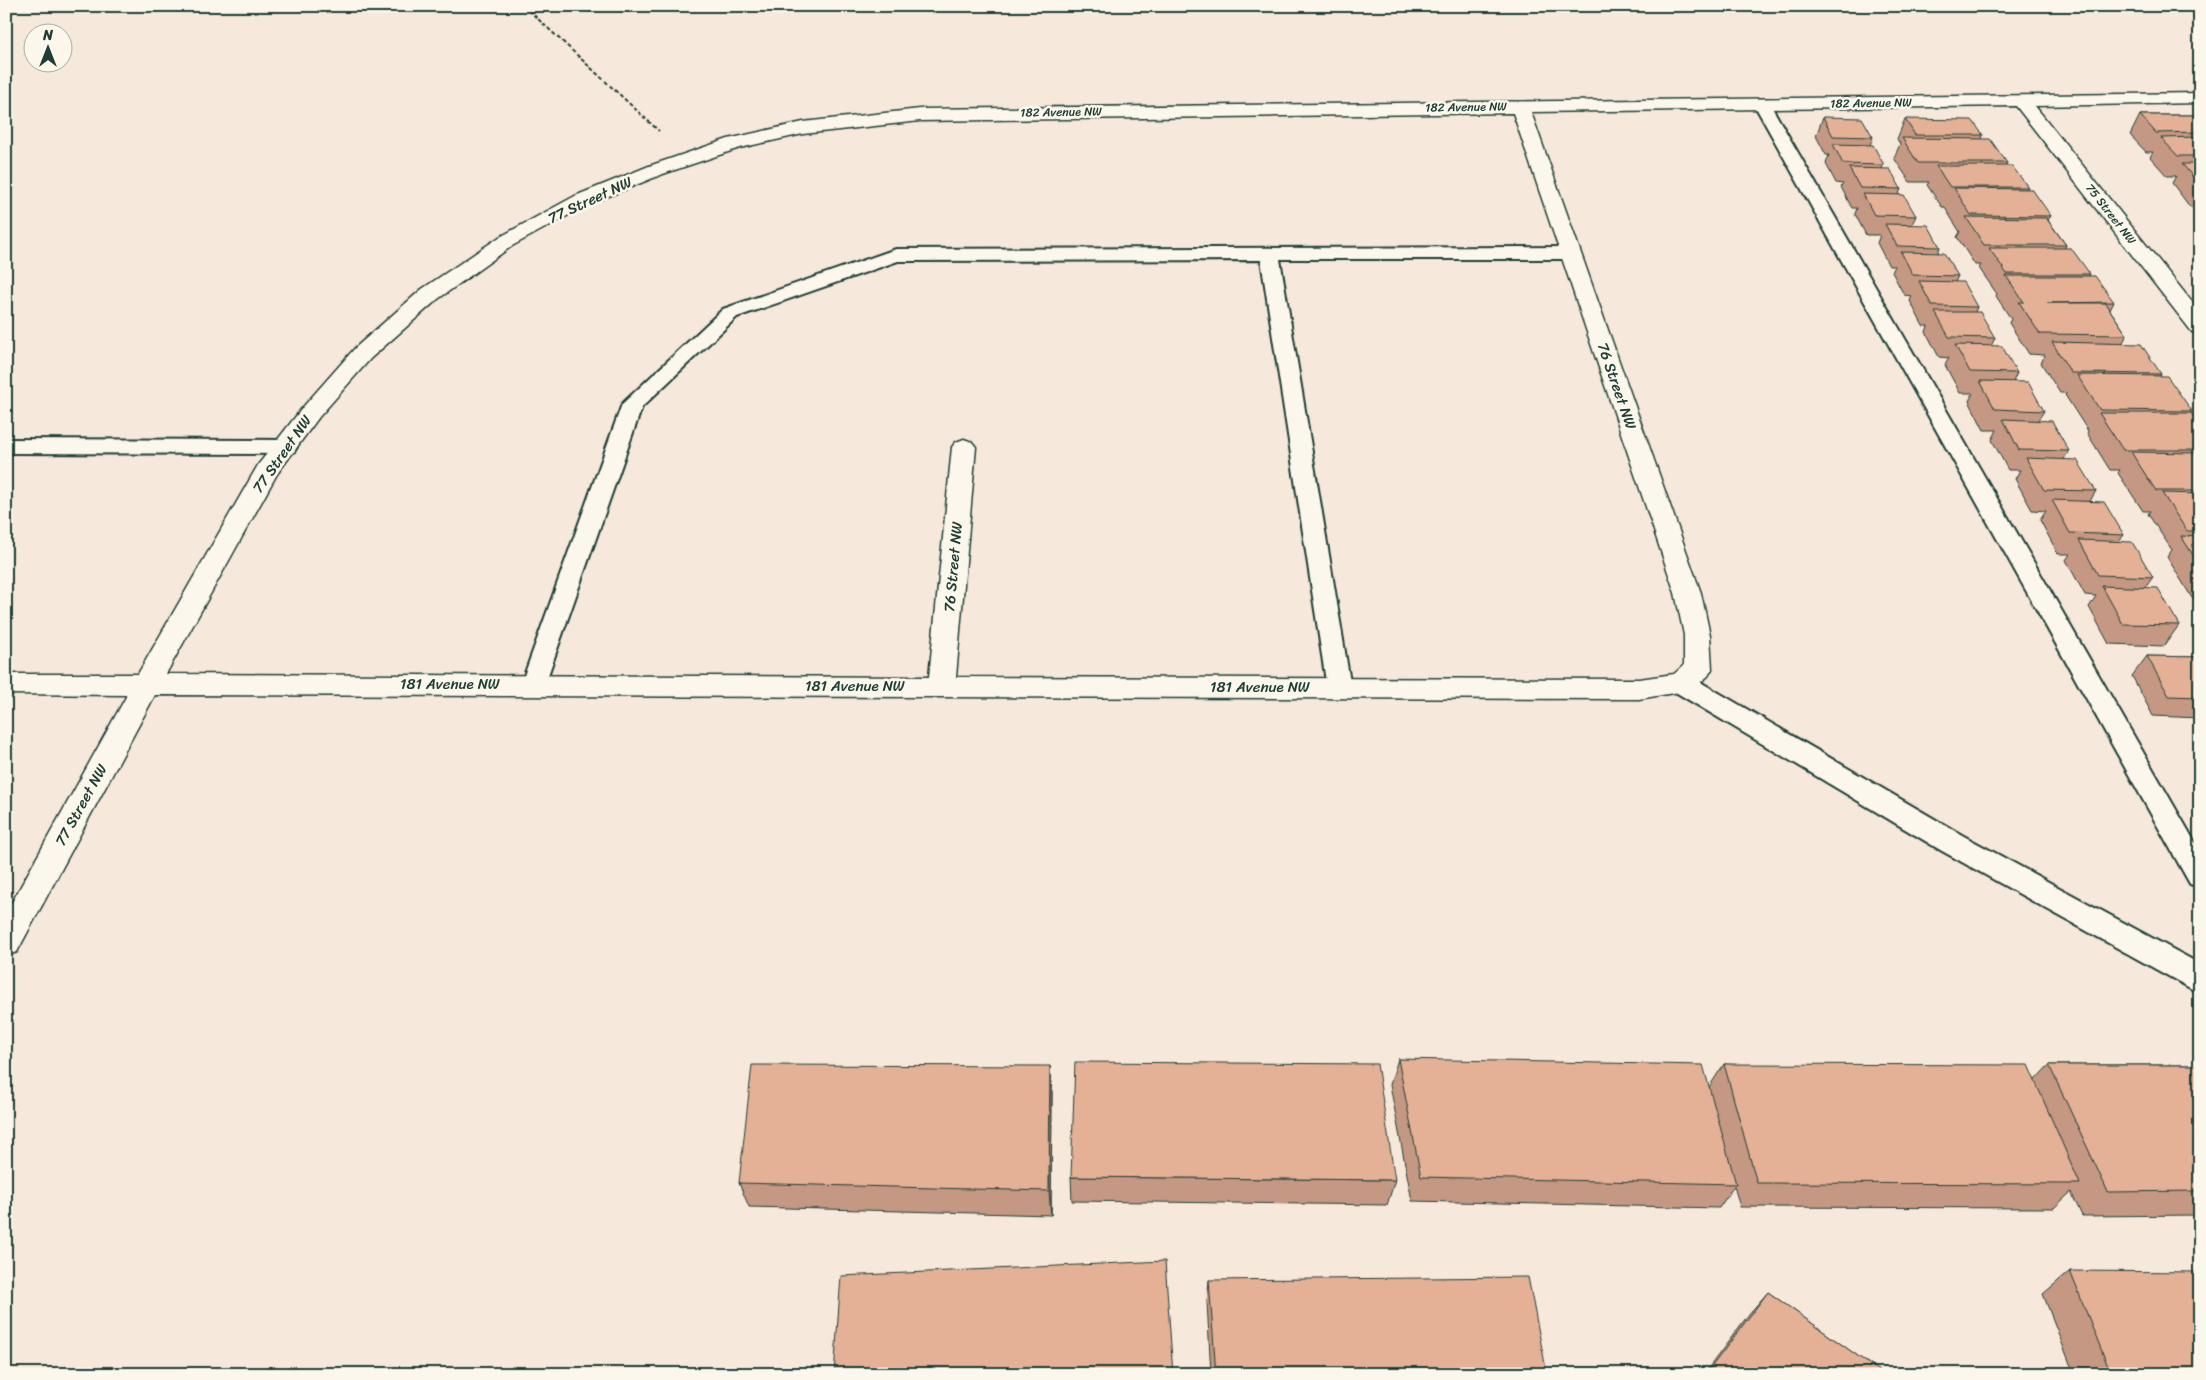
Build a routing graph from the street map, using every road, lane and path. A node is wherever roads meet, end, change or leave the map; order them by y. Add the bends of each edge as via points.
1 (524, 6) edge
2 (2200, 98) edge
3 (2022, 101) junction
4 (1762, 104) junction
5 (1520, 107) junction
6 (735, 143) joint
7 (688, 158) junction
8 (1571, 253) junction
9 (1270, 254) junction
10 (2200, 328) edge
11 (6, 446) edge
12 (286, 447) junction
13 (964, 447) dead end
14 (1689, 676) junction
15 (147, 683) junction
16 (6, 684) edge
17 (532, 684) junction
18 (942, 686) junction
19 (1339, 688) junction
20 (2200, 876) edge
21 (6, 943) edge
22 (2200, 979) edge

1 - 7 path
2 - 3 street, 182 Avenue NW
3 - 4 street, 182 Avenue NW
3 - 10 street, 75 Street NW
4 - 5 street, 182 Avenue NW
4 - 20 lane
5 - 6 street, 182 Avenue NW via 920,115 802,128
5 - 8 street, 76 Street NW
6 - 7 street, 77 Street NW
7 - 12 street, 77 Street NW via 582,200 505,242 430,294 363,353 311,412
8 - 9 lane
8 - 14 street, 76 Street NW via 1688,593 1697,635
9 - 17 lane via 896,254 730,313 632,404
9 - 19 lane
11 - 12 lane
12 - 15 street, 77 Street NW via 267,471
13 - 18 street, 76 Street NW
14 - 19 street, 181 Avenue NW via 1639,689
14 - 22 lane via 1952,843
15 - 16 street, 181 Avenue NW
15 - 17 street, 181 Avenue NW
15 - 21 street, 77 Street NW
17 - 18 street, 181 Avenue NW
18 - 19 street, 181 Avenue NW

